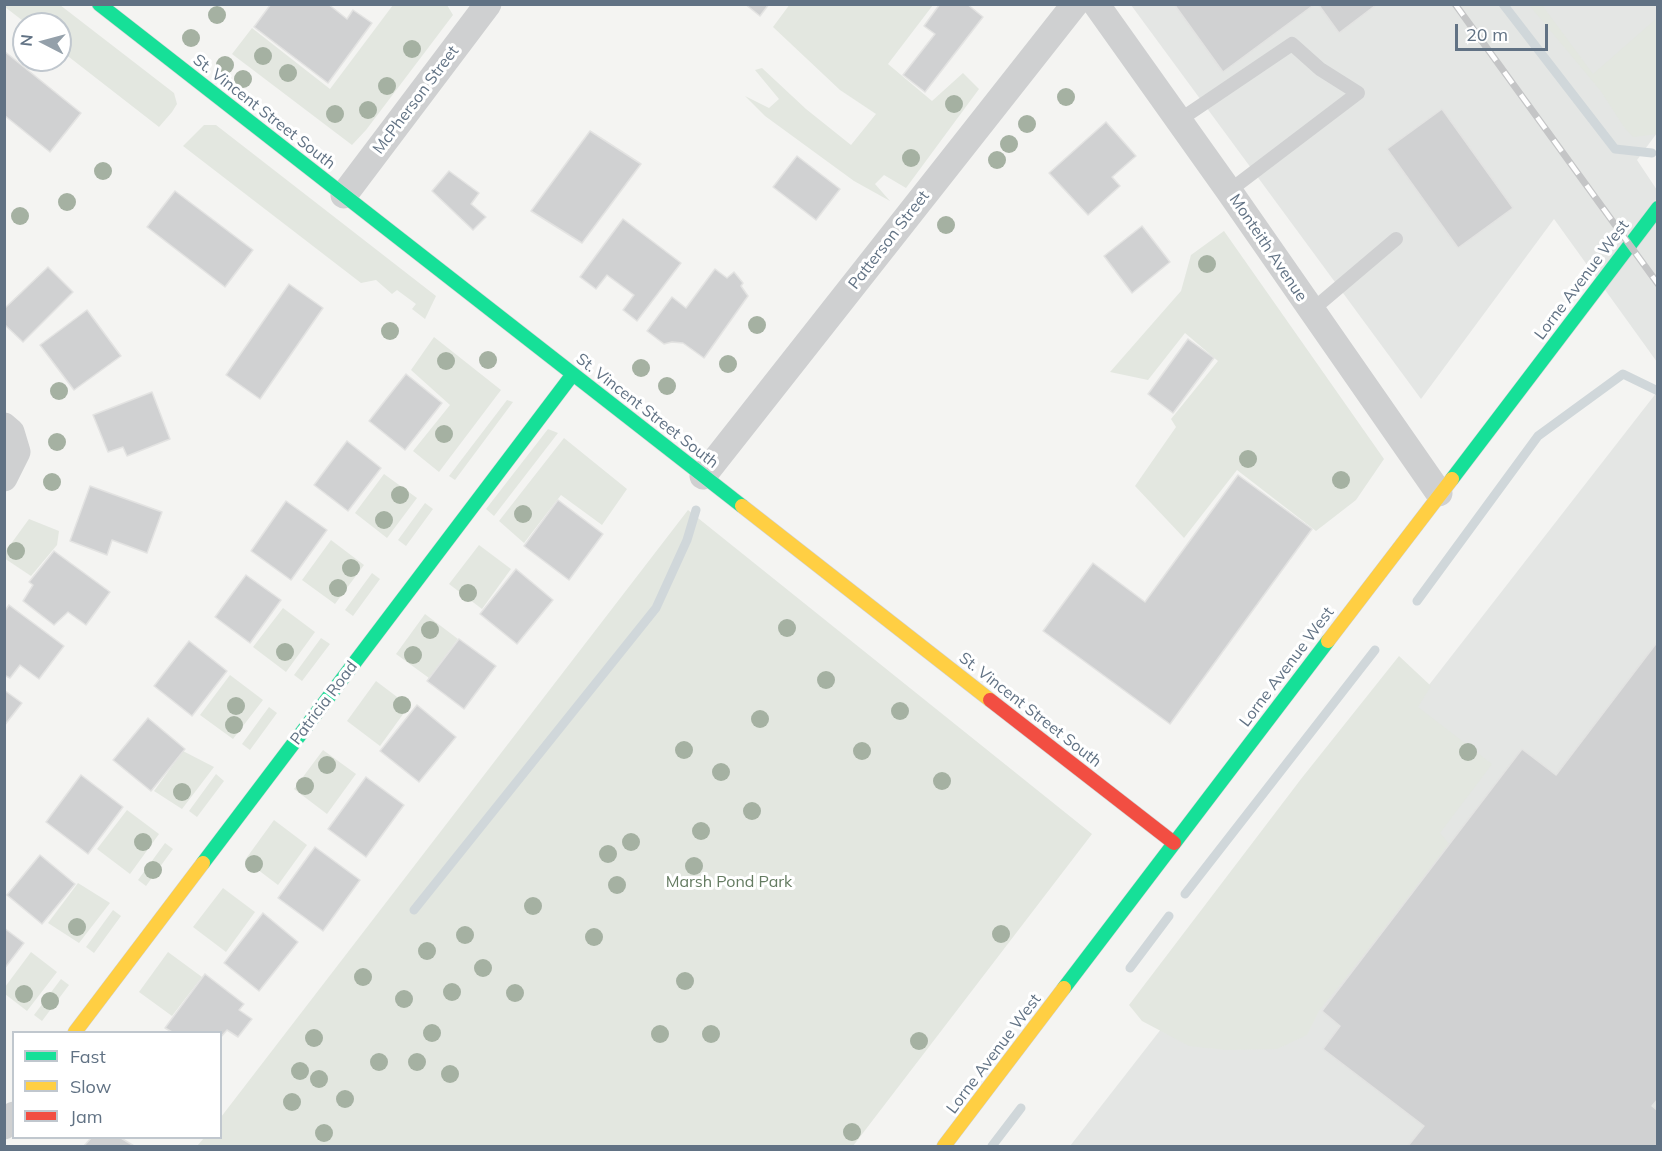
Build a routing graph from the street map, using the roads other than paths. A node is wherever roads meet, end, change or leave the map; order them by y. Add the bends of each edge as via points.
1 (99, 4) edge
2 (488, 4) edge
3 (1075, 4) edge
4 (1096, 4) edge
5 (1178, 121) junction
6 (1229, 191) junction
7 (344, 195) junction
8 (1658, 208) edge
9 (1396, 239) dead end
10 (1311, 311) junction
11 (573, 374) junction
12 (4, 426) edge
13 (703, 476) junction
14 (4, 478) edge
15 (1439, 493) junction
16 (1174, 843) junction
17 (76, 1031) edge
18 (944, 1146) edge

1 - 7 street, St. Vincent Street South
2 - 7 street, McPherson Street
3 - 13 street, Patterson Street
4 - 5 street, Monteith Avenue
5 - 6 street, Monteith Avenue
5 - 6 lane via 1292,44 1320,69 1358,93
6 - 10 street, Monteith Avenue
7 - 11 street, St. Vincent Street South
8 - 15 street, Lorne Avenue West
9 - 10 lane
10 - 15 street, Monteith Avenue
11 - 13 street, St. Vincent Street South
11 - 17 street, Patricia Road
12 - 14 street via 11,432 17,452
13 - 16 street, St. Vincent Street South
15 - 16 street, Lorne Avenue West
16 - 18 street, Lorne Avenue West

